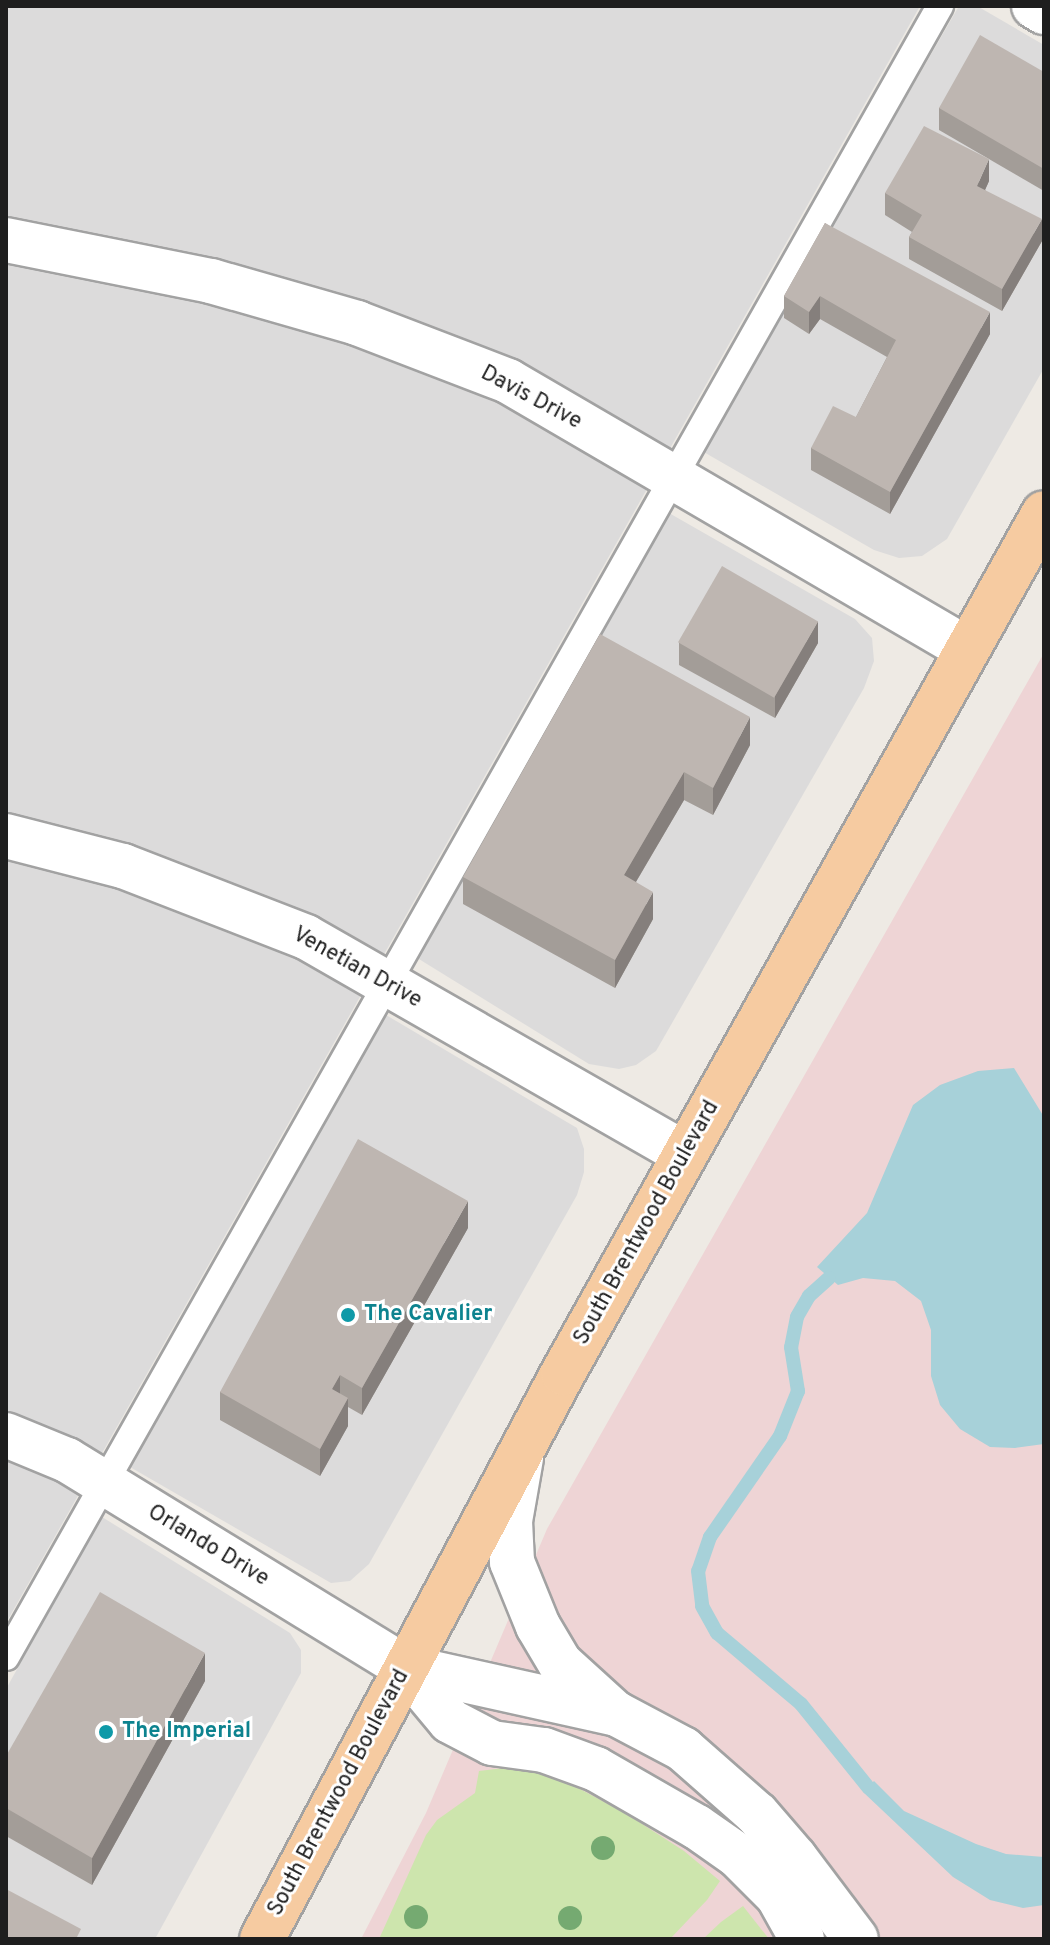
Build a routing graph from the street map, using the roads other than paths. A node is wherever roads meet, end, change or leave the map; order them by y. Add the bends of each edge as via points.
1 (940, 6) edge
2 (1034, 6) edge
3 (1044, 12) edge
4 (6, 240) edge
5 (675, 479) junction
6 (1044, 513) edge
7 (967, 649) junction
8 (6, 836) edge
9 (386, 983) junction
10 (685, 1154) junction
11 (6, 1435) edge
12 (522, 1448) junction
13 (104, 1483) junction
14 (6, 1657) edge
15 (405, 1667) junction
16 (617, 1714) junction
17 (262, 1939) edge
18 (802, 1939) edge
19 (856, 1939) edge

1 - 5 lane
2 - 3 street
4 - 5 street, Davis Drive via 211,281 357,323 508,381
5 - 7 street, Davis Drive
5 - 9 lane
6 - 7 main road, South Brentwood Boulevard
7 - 10 main road, South Brentwood Boulevard
8 - 9 street, Venetian Drive via 123,866 229,904 306,937
9 - 10 street, Venetian Drive
9 - 13 lane
10 - 12 main road, South Brentwood Boulevard
11 - 13 street, Orlando Drive via 67,1460
12 - 15 main road, South Brentwood Boulevard
12 - 16 street via 510,1521 512,1562 560,1663
13 - 14 lane
13 - 15 street, Orlando Drive
15 - 16 street
15 - 17 main road, South Brentwood Boulevard
15 - 18 street via 450,1721 492,1743 544,1750 596,1769 697,1827 737,1855 778,1896
16 - 19 street via 683,1749 757,1814

